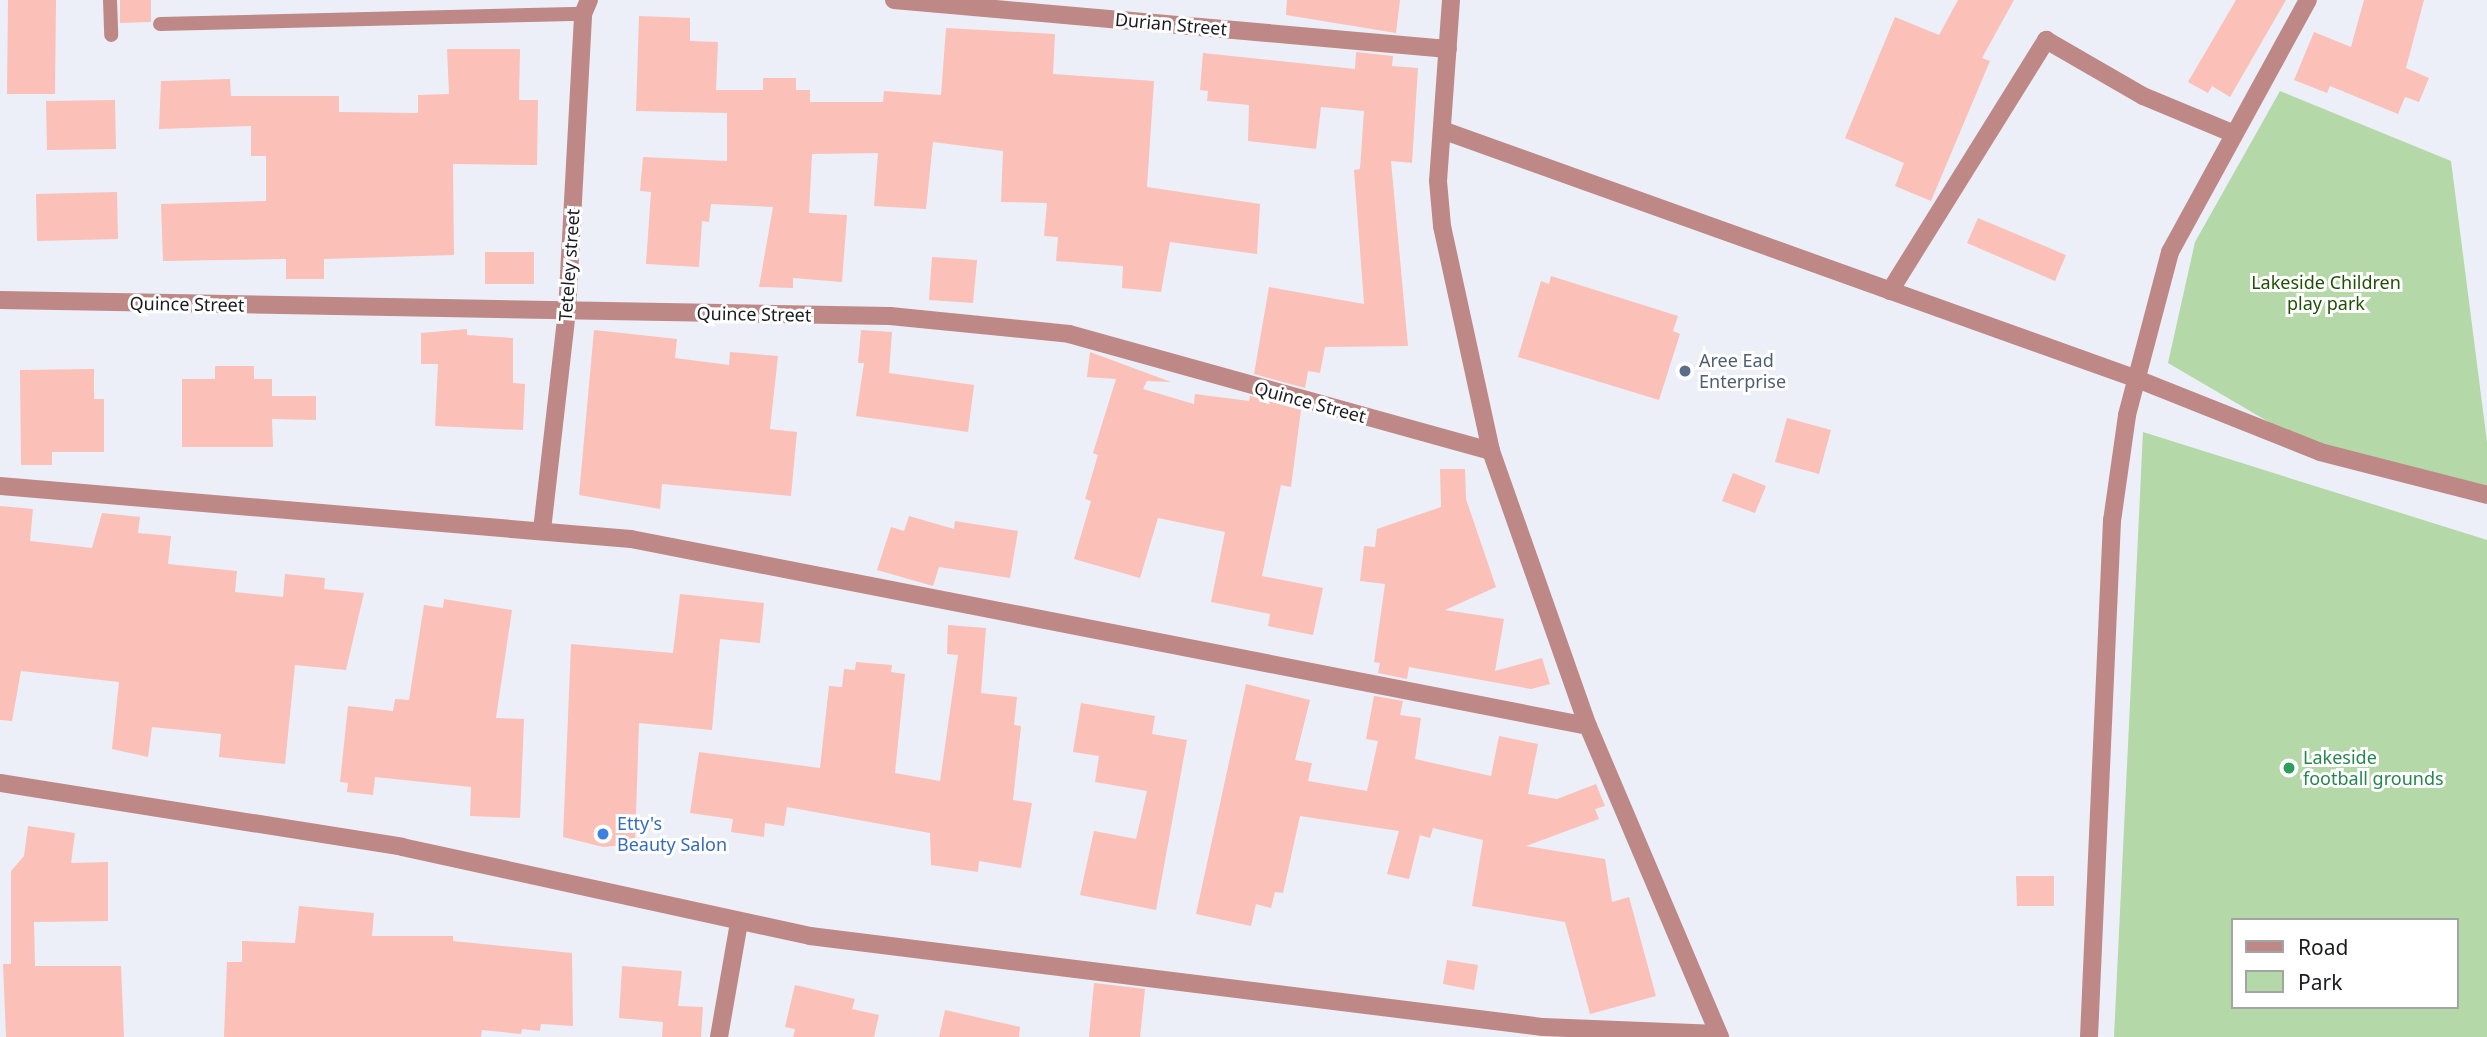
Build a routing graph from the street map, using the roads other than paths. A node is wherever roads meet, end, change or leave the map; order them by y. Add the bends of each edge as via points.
1 (110, 0) edge
2 (894, 0) edge
3 (1451, 0) edge
4 (2308, 0) edge
5 (586, 7) edge
6 (160, 24) dead end
7 (111, 35) dead end
8 (1448, 49) junction
9 (1442, 130) junction
10 (2232, 133) junction
11 (1890, 291) junction
12 (0, 300) edge
13 (567, 312) junction
14 (2137, 379) junction
15 (1490, 451) junction
16 (0, 485) edge
17 (2487, 495) edge
18 (542, 530) junction
19 (1588, 726) junction
20 (0, 783) edge
21 (739, 922) junction
22 (1719, 1035) edge
23 (719, 1037) edge
24 (2089, 1037) edge

1 - 7 lane
2 - 8 street, Durian Street
3 - 8 street
4 - 10 street
5 - 6 lane
5 - 13 street, Teteley street
8 - 9 street
9 - 11 street
9 - 15 street via 1438,181 1448,274
10 - 11 street via 2143,96 2046,40
10 - 14 street via 2170,252
11 - 14 street
12 - 13 street, Quince Street
13 - 15 street, Quince Street via 890,316 1069,334
13 - 18 street, Teteley street
14 - 17 street via 2320,452
14 - 24 street via 2112,521
15 - 19 street
16 - 18 street
18 - 19 street via 645,541
19 - 22 street
20 - 21 street via 402,847
21 - 22 street via 1543,1027
21 - 23 street

